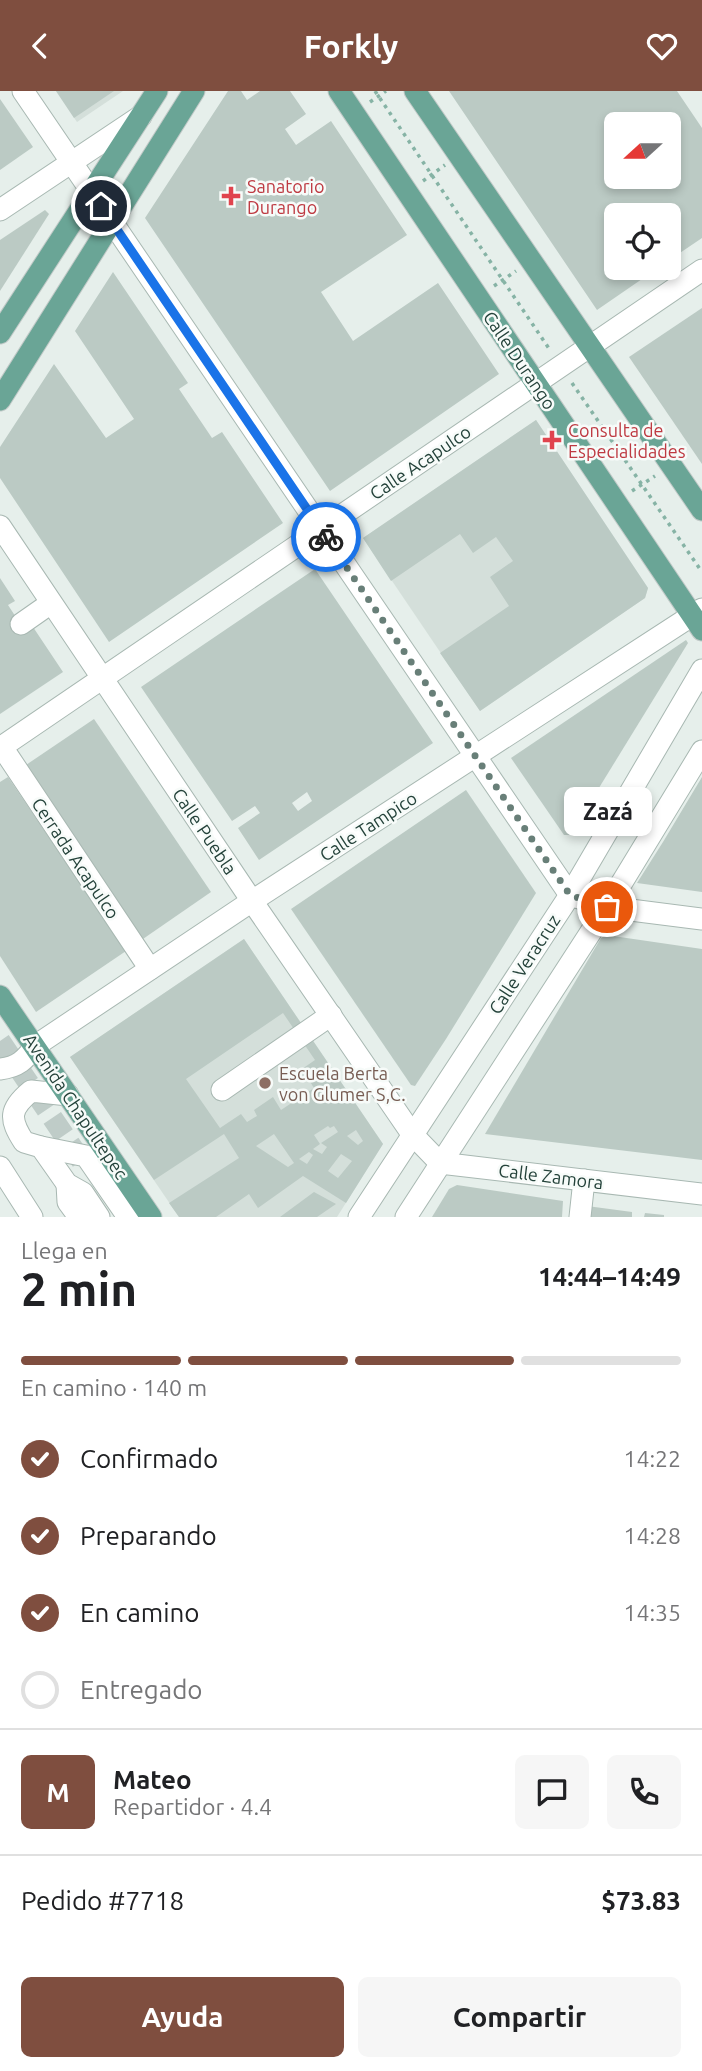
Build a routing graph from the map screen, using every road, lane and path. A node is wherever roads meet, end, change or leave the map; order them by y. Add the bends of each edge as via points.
1 (23, 91) edge
2 (157, 91) edge
3 (194, 91) edge
4 (339, 91) edge
5 (375, 91) edge
6 (415, 91) edge
7 (142, 115) junction
8 (459, 155) junction
9 (71, 163) junction
10 (432, 174) junction
11 (90, 191) junction
12 (407, 192) junction
13 (0, 210) edge
14 (111, 221) junction
15 (531, 261) junction
16 (702, 270) edge
17 (503, 280) junction
18 (478, 298) junction
19 (0, 333) edge
20 (589, 347) junction
21 (561, 366) junction
22 (536, 383) junction
23 (0, 400) edge
24 (670, 466) junction
25 (642, 485) junction
26 (616, 502) junction
27 (702, 510) edge
28 (0, 526) edge
29 (321, 530) junction
30 (702, 572) edge
31 (51, 603) junction
32 (699, 618) edge
33 (20, 624) dead end
34 (702, 670) edge
35 (103, 679) junction
36 (1, 748) edge
37 (702, 751) edge
38 (475, 756) junction
39 (570, 895) junction
40 (252, 901) junction
41 (607, 907) junction
42 (702, 919) edge
43 (150, 969) junction
44 (0, 996) edge
45 (331, 1015) junction
46 (35, 1046) junction
47 (0, 1069) edge
48 (222, 1090) dead end
49 (68, 1095) junction
50 (412, 1134) junction
51 (41, 1147) junction
52 (440, 1163) junction
53 (0, 1167) edge
54 (584, 1180) junction
55 (67, 1184) junction
56 (702, 1194) edge
57 (32, 1217) edge
58 (79, 1217) edge
59 (99, 1217) edge
60 (128, 1217) edge
61 (151, 1217) edge
62 (359, 1217) edge
63 (405, 1217) edge
64 (580, 1217) edge

1 - 9 street
2 - 7 main road
3 - 14 main road
4 - 12 main road, Calle Durango
5 - 10 path
6 - 8 main road
7 - 9 street
7 - 11 main road
8 - 10 path
8 - 15 main road
9 - 11 street
9 - 13 street
10 - 12 path
10 - 17 path
11 - 14 street
11 - 19 main road
12 - 18 main road, Calle Durango
14 - 23 main road
14 - 29 street
15 - 17 path
15 - 20 main road
16 - 20 street, Calle Acapulco
17 - 18 path
17 - 21 path
18 - 22 main road, Calle Durango
20 - 21 street, Calle Acapulco
20 - 24 main road
21 - 22 street, Calle Acapulco
21 - 25 path
22 - 26 main road, Calle Durango
22 - 29 street, Calle Acapulco
24 - 25 path
24 - 27 main road
25 - 26 path
25 - 30 path
26 - 32 main road, Calle Durango
28 - 31 street, Calle Puebla
29 - 35 street, Calle Acapulco
29 - 38 street
31 - 33 street
31 - 35 street, Calle Puebla
32 - 38 street, Calle Tampico
34 - 39 street, Calle Veracruz
35 - 36 street, Calle Acapulco
35 - 40 street, Calle Puebla
36 - 43 street, Cerrada Acapulco
37 - 41 street
38 - 39 street
38 - 40 street, Calle Tampico
39 - 41 street
39 - 50 street, Calle Veracruz
40 - 43 street, Calle Tampico
40 - 45 street, Calle Puebla
41 - 42 street
41 - 52 street
43 - 46 street, Calle Tampico
44 - 46 main road, Avenida Chapultepec
45 - 48 street
45 - 50 street, Calle Puebla
46 - 47 street, Calle Tampico via 24,1061
46 - 49 main road, Avenida Chapultepec
49 - 51 street via 31,1091 18,1102 15,1128 24,1142
49 - 61 main road, Avenida Chapultepec
50 - 52 street
50 - 62 street, Calle Veracruz
51 - 55 street
51 - 60 street via 86,1156
52 - 54 street, Calle Zamora
52 - 63 street
53 - 57 street
54 - 56 street, Calle Zamora
54 - 64 street
55 - 58 street via 68,1202
55 - 59 street via 83,1193

